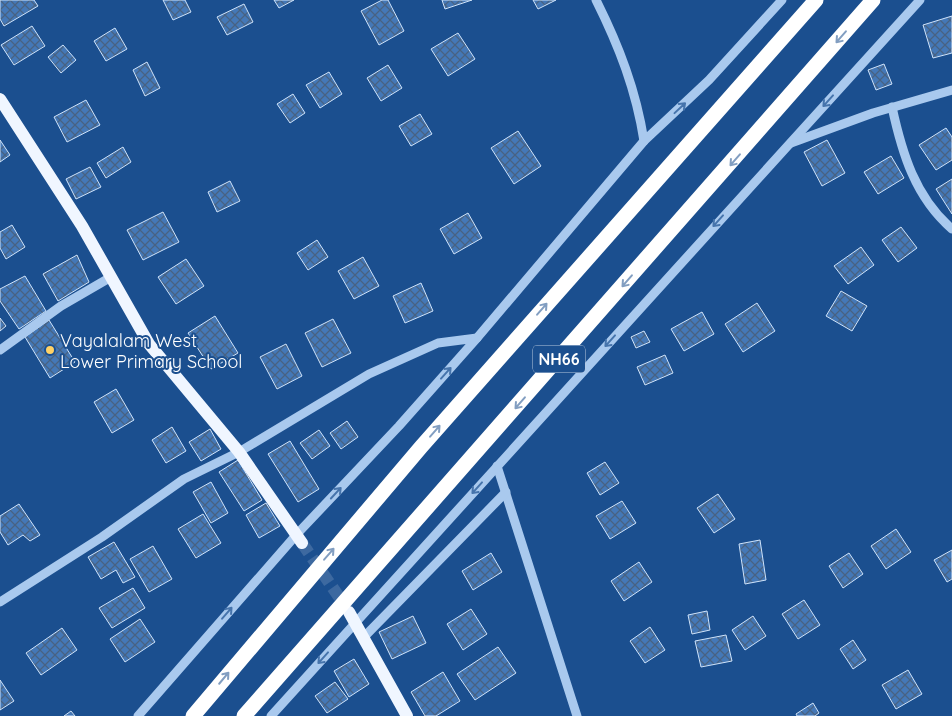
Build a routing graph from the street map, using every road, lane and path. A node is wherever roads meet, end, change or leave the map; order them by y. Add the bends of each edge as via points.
1 (596, 0) edge
2 (782, 0) edge
3 (816, 0) edge
4 (873, 0) edge
5 (920, 0) edge
6 (952, 90) edge
7 (0, 99) edge
8 (892, 107) junction
9 (644, 141) junction
10 (788, 144) junction
11 (952, 229) edge
12 (111, 277) junction
13 (477, 338) junction
14 (0, 350) edge
15 (239, 452) junction
16 (497, 466) junction
17 (506, 492) junction
18 (299, 539) junction
19 (0, 602) edge
20 (352, 617) junction
21 (364, 637) junction
22 (138, 716) edge
23 (193, 716) edge
24 (244, 716) edge
25 (271, 716) edge
26 (406, 716) edge
27 (577, 716) edge

1 - 9 street via 626,67 638,104
9 -> 2 street via 709,80
23 -> 3 highway, NH66 via 421,447
4 -> 24 highway, NH66
5 -> 10 street
6 - 8 street
7 - 12 main road
8 - 10 street
8 - 11 street via 901,147 912,175 940,218
9 - 13 street
10 -> 16 street
12 - 14 street via 61,306
12 - 15 main road via 149,344
13 - 15 street via 438,342 369,374
18 -> 13 street
15 - 18 main road
15 - 19 street via 184,479 102,537
16 - 17 street
16 -> 20 street
17 - 21 street
17 - 27 street
22 -> 18 street
20 - 21 main road
20 -> 25 street
21 - 26 main road

